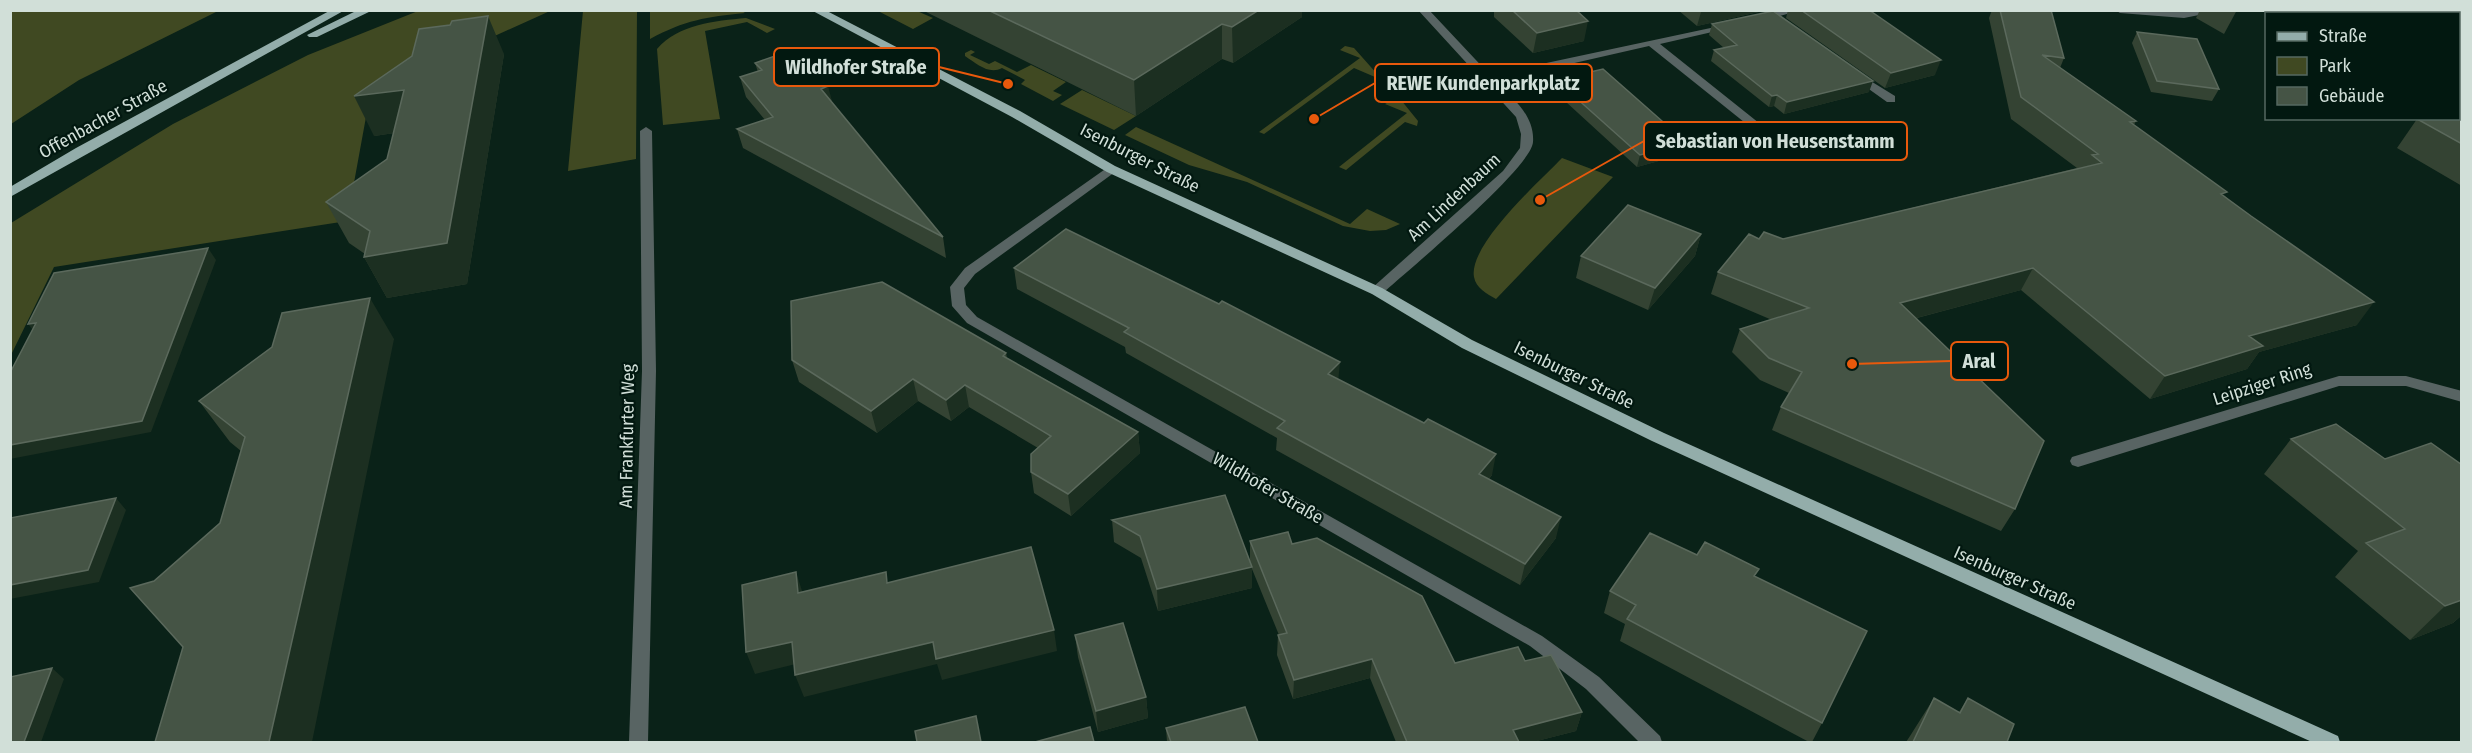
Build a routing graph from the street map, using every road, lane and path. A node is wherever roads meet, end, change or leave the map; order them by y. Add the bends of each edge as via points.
1 (340, 10) edge
2 (368, 10) edge
3 (816, 10) edge
4 (1423, 10) edge
5 (1796, 10) edge
6 (2219, 10) edge
7 (2122, 11) edge
8 (1652, 43) junction
9 (1846, 67) edge
10 (1490, 79) junction
11 (182, 95) junction
12 (1891, 99) dead end
13 (646, 131) dead end
14 (1768, 135) dead end
15 (1111, 169) junction
16 (10, 193) edge
17 (1377, 291) junction
18 (2462, 397) edge
19 (2078, 461) dead end
20 (638, 742) edge
21 (1653, 742) edge
22 (2331, 742) edge

1 - 11 main road, Offenbacher Straße
2 - 11 main road, Offenbacher Straße
3 - 15 main road, Isenburger Straße via 1016,114
4 - 10 street, Am Lindenbaum
5 - 8 street via 1778,19 1746,22
6 - 7 street via 2184,15
8 - 10 street
8 - 14 street
9 - 12 street
10 - 17 street, Am Lindenbaum via 1522,116 1528,146 1507,174
11 - 16 main road, Offenbacher Straße
13 - 20 street, Am Frankfurter Weg via 648,371
15 - 17 main road, Isenburger Straße
15 - 21 street, Wildhofer Straße via 970,271 957,287 959,306 972,320 1536,641 1567,661
17 - 22 main road, Isenburger Straße via 1467,344 1658,437
18 - 19 street, Leipziger Ring via 2406,381 2339,381

